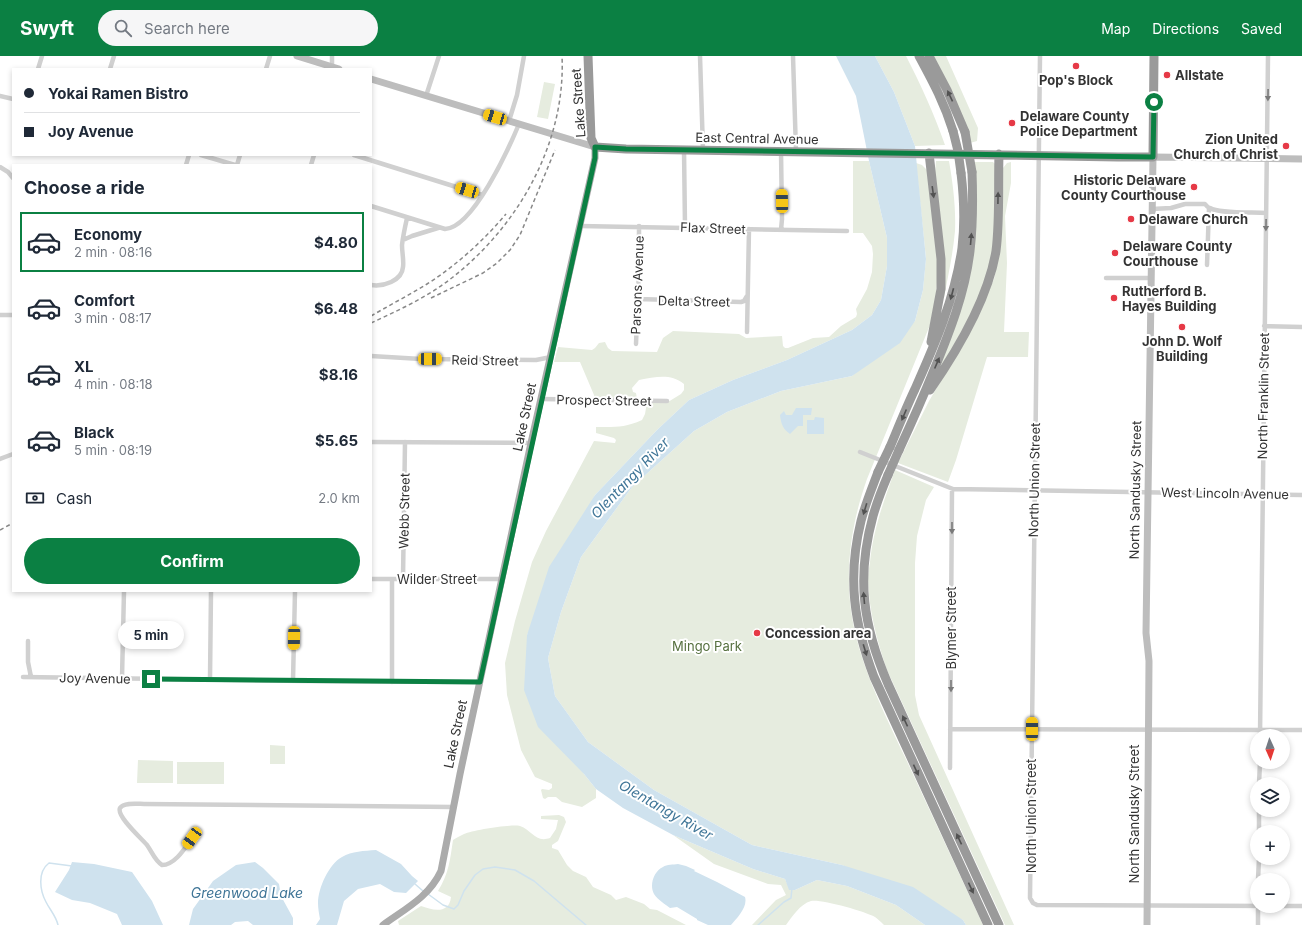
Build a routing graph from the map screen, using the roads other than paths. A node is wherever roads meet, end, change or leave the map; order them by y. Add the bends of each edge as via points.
1 (42, 56) edge
2 (114, 56) edge
3 (270, 56) edge
4 (297, 56) edge
5 (332, 56) edge
6 (439, 56) edge
7 (524, 56) edge
8 (588, 56) edge
9 (700, 56) edge
10 (793, 56) edge
11 (1040, 56) edge
12 (1154, 56) edge
13 (1268, 56) edge
14 (925, 57) edge
15 (38, 68) edge
16 (110, 68) edge
17 (266, 68) edge
18 (335, 68) edge
19 (372, 79) edge
20 (0, 96) edge
21 (426, 96) junction
22 (12, 100) edge
23 (509, 121) junction
24 (519, 124) junction
25 (595, 147) junction
26 (684, 149) junction
27 (703, 150) junction
28 (781, 151) junction
29 (796, 151) junction
30 (929, 153) junction
31 (999, 154) junction
32 (1039, 155) junction
33 (204, 156) edge
34 (357, 156) edge
35 (1153, 157) junction
36 (1267, 158) junction
37 (1302, 159) edge
38 (232, 164) edge
39 (0, 167) edge
40 (12, 177) edge
41 (482, 195) junction
42 (372, 206) edge
43 (1209, 208) junction
44 (1152, 209) junction
45 (1266, 213) junction
46 (407, 218) junction
47 (580, 226) junction
48 (639, 226) junction
49 (684, 227) junction
50 (440, 228) junction
51 (749, 229) junction
52 (781, 230) junction
53 (846, 231) dead end
54 (403, 240) junction
55 (1207, 265) dead end
56 (1106, 278) dead end
57 (1151, 278) junction
58 (372, 285) edge
59 (747, 296) junction
60 (638, 299) junction
61 (0, 315) edge
62 (12, 315) edge
63 (1264, 326) junction
64 (1302, 327) edge
65 (747, 332) dead end
66 (636, 344) dead end
67 (372, 356) edge
68 (550, 357) junction
69 (923, 372) junction
70 (541, 399) junction
71 (667, 401) dead end
72 (921, 403) junction
73 (372, 442) edge
74 (405, 442) junction
75 (531, 443) junction
76 (860, 452) dead end
77 (12, 454) edge
78 (0, 459) edge
79 (952, 489) junction
80 (1034, 490) junction
81 (1148, 492) junction
82 (1262, 494) junction
83 (1302, 495) edge
84 (372, 579) edge
85 (392, 579) junction
86 (403, 579) junction
87 (502, 579) junction
88 (124, 592) edge
89 (211, 592) edge
90 (295, 592) edge
91 (28, 641) dead end
92 (23, 676) dead end
93 (31, 677) junction
94 (122, 678) junction
95 (210, 679) junction
96 (293, 681) junction
97 (392, 682) junction
98 (480, 682) junction
99 (950, 729) junction
100 (1032, 729) junction
101 (1148, 729) junction
102 (1260, 729) edge
103 (1250, 730) edge
104 (1290, 730) edge
105 (1302, 730) edge
106 (950, 768) dead end
107 (453, 807) junction
108 (192, 838) dead end
109 (1147, 906) junction
110 (1250, 906) edge
111 (1290, 906) edge
112 (1302, 906) edge
113 (1258, 913) edge
114 (383, 925) edge
115 (988, 925) edge
116 (999, 925) edge
117 (1147, 925) edge
118 (1258, 925) edge

1 - 15 street
2 - 16 street
3 - 17 street
4 - 18 street
5 - 18 street
6 - 21 street
7 - 23 street
8 - 25 highway, Lake Street via 591,138
9 - 27 street
10 - 29 street
11 - 32 street, North Union Street
12 - 35 highway, North Sandusky Street
13 -> 36 street, North Franklin Street
14 -> 69 highway, bridge via 948,115 958,151 964,199 964,226 957,274 944,320
72 -> 14 highway, bridge via 955,316 965,278 972,228 972,172 965,132 947,90
19 - 21 street, East Central Avenue
20 - 22 street
21 - 23 street, East Central Avenue
23 - 24 street, East Central Avenue
24 - 25 street, East Central Avenue
24 - 41 street via 502,163
25 - 26 highway, East Central Avenue
25 - 47 main road, Lake Street via 595,158
26 - 27 highway, East Central Avenue
26 - 49 street
27 - 28 highway, East Central Avenue
28 - 29 highway, East Central Avenue
28 - 52 street
29 - 30 highway, East Central Avenue
30 - 31 highway, East Central Avenue
30 -> 69 highway via 941,250 941,278 933,334
31 - 32 highway, East Central Avenue
72 -> 31 highway via 970,324 990,276 996,252
32 - 35 highway, East Central Avenue
32 - 80 street, North Union Street
33 - 38 street
34 - 41 street
35 - 36 street
35 - 44 street, North Sandusky Street
36 - 37 street
36 - 45 street, North Franklin Street
39 - 40 street
41 - 50 street via 457,226 449,229
42 - 46 street
43 - 44 street via 1205,204 1185,204
43 - 45 street via 1230,212
43 - 55 street
44 - 57 street, North Sandusky Street
45 -> 63 street, North Franklin Street
46 - 50 street
46 - 54 street
47 - 48 street, Flax Street
47 - 68 main road, Lake Street
48 - 49 street, Flax Street
48 - 60 street, Parsons Avenue
49 - 51 street, Flax Street
50 - 54 street
51 - 52 street, Flax Street
51 - 59 street
52 - 53 street, Flax Street
54 - 58 street via 401,273 385,284
56 - 57 street
57 - 81 street, North Sandusky Street
59 - 60 street, Delta Street via 741,302
59 - 65 street
60 - 66 street, Parsons Avenue
61 - 62 street
63 - 64 street
63 - 82 street, North Franklin Street
67 - 68 street, Reid Street via 536,360
68 - 70 main road, Lake Street
69 -> 115 highway, bridge via 866,503 854,559 855,605 861,637 874,677
70 - 71 street, Prospect Street
70 - 75 main road, Lake Street
116 -> 72 highway, bridge via 888,684 870,635 866,616 863,589 868,533 888,475
73 - 74 street
74 - 75 street
74 - 86 street, Webb Street
75 - 87 main road, Lake Street
76 - 79 street
77 - 78 street
79 - 80 street, West Lincoln Avenue
79 -> 99 street, Blymer Street
80 - 81 street, West Lincoln Avenue
80 - 100 street, North Union Street
81 - 82 street, West Lincoln Avenue
81 - 101 street, North Sandusky Street
82 - 83 street, West Lincoln Avenue
82 - 102 street, North Franklin Street
84 - 85 street, Wilder Street
85 - 86 street, Wilder Street
85 - 97 street
86 - 87 street, Wilder Street
87 - 98 main road, Lake Street
88 - 94 street
89 - 95 street
90 - 96 street
91 - 93 street
92 - 93 street, Joy Avenue
93 - 94 street, Joy Avenue
94 - 95 street, Joy Avenue
95 - 96 street, Joy Avenue
96 - 97 street, Joy Avenue
97 - 98 street, Joy Avenue
98 - 107 main road, Lake Street
99 - 100 street
99 - 106 street, Blymer Street
100 - 101 street
100 - 109 street, North Union Street via 1030,898 1033,903
101 - 103 street
101 - 109 street, North Sandusky Street
104 - 105 street
107 - 108 street via 144,804 124,805 120,808 123,818 162,865 170,863
107 - 114 main road, Lake Street via 441,871 434,884 418,901
109 - 110 street
109 - 117 street, North Sandusky Street
111 - 112 street
113 - 118 street

